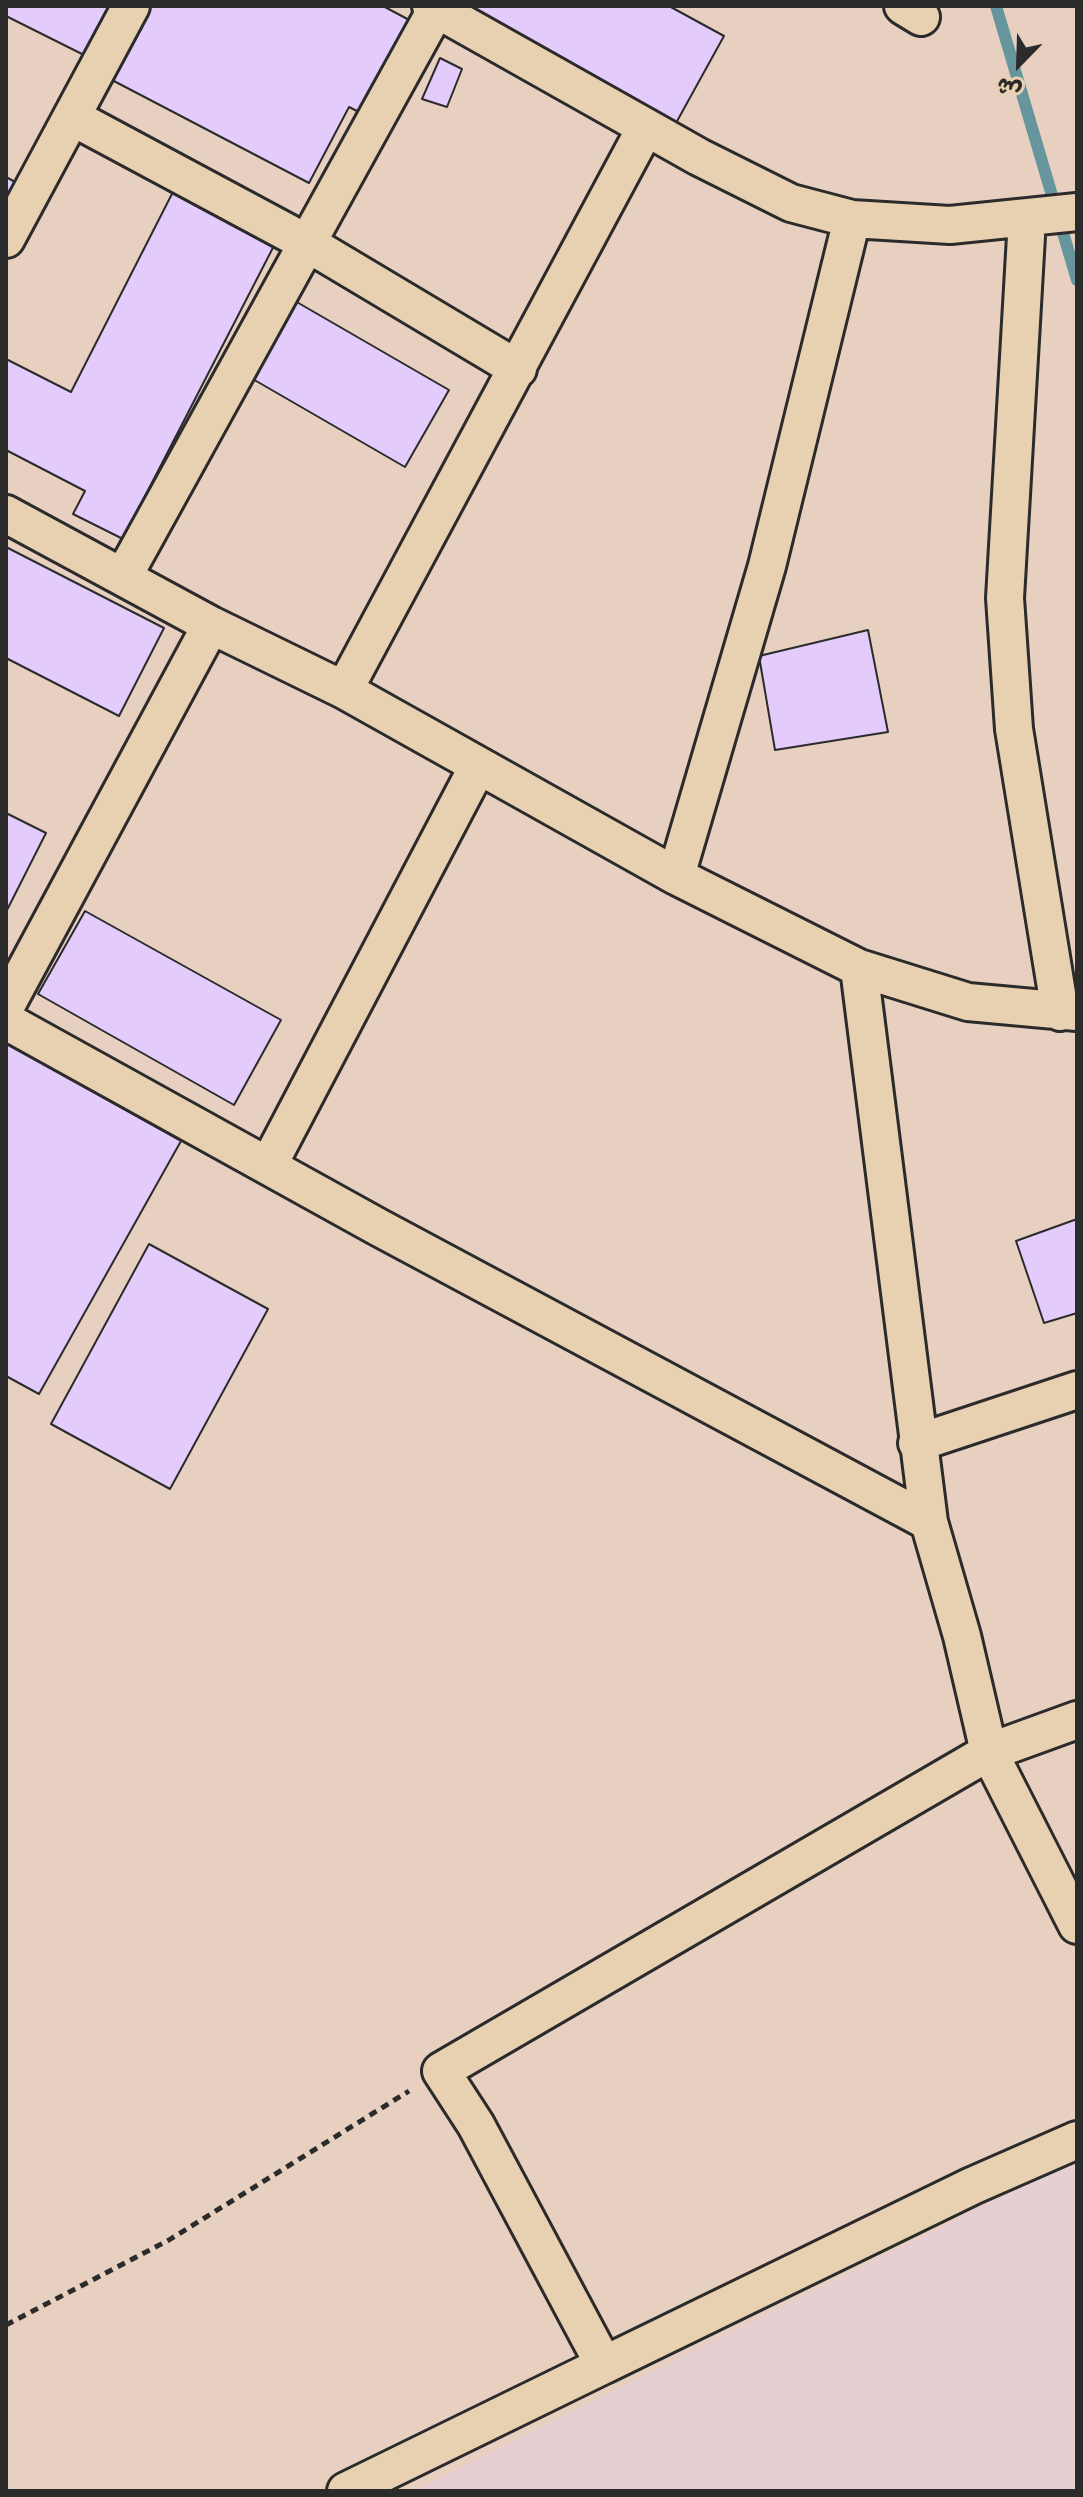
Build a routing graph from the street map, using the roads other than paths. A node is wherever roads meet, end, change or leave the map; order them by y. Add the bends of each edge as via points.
1 (131, 6) edge
2 (435, 7) edge
3 (72, 117) junction
4 (646, 127) junction
5 (1077, 212) edge
6 (852, 219) junction
7 (1027, 219) junction
8 (6, 239) edge
9 (307, 243) junction
10 (518, 369) junction
11 (6, 514) edge
12 (123, 577) junction
13 (211, 625) junction
14 (344, 690) junction
15 (478, 766) junction
16 (676, 876) junction
17 (859, 968) junction
18 (6, 1006) edge
19 (1068, 1012) edge
20 (6, 1021) edge
21 (268, 1166) junction
22 (1077, 1390) edge
23 (917, 1443) junction
24 (929, 1522) junction
25 (1077, 1720) edge
26 (989, 1752) junction
27 (1077, 1925) edge
28 (1077, 2140) edge
29 (604, 2365) junction
30 (346, 2491) edge

1 - 3 street
2 - 4 street
2 - 9 street
3 - 8 street
3 - 9 street
4 - 6 street via 791,203
4 - 10 street
5 - 7 street
6 - 7 street via 950,225
6 - 16 street via 767,566
7 - 19 street via 1005,598 1014,729
9 - 10 street
9 - 12 street
10 - 14 street
11 - 12 street
12 - 13 street
13 - 14 street
13 - 18 street
14 - 15 street
15 - 16 street
15 - 21 street
16 - 17 street
17 - 19 street via 968,1002
17 - 23 street
20 - 21 street
21 - 24 street
22 - 23 street
23 - 24 street
24 - 26 street
25 - 26 street
26 - 27 street
26 - 29 street via 441,2071 476,2125
28 - 29 street
29 - 30 street

